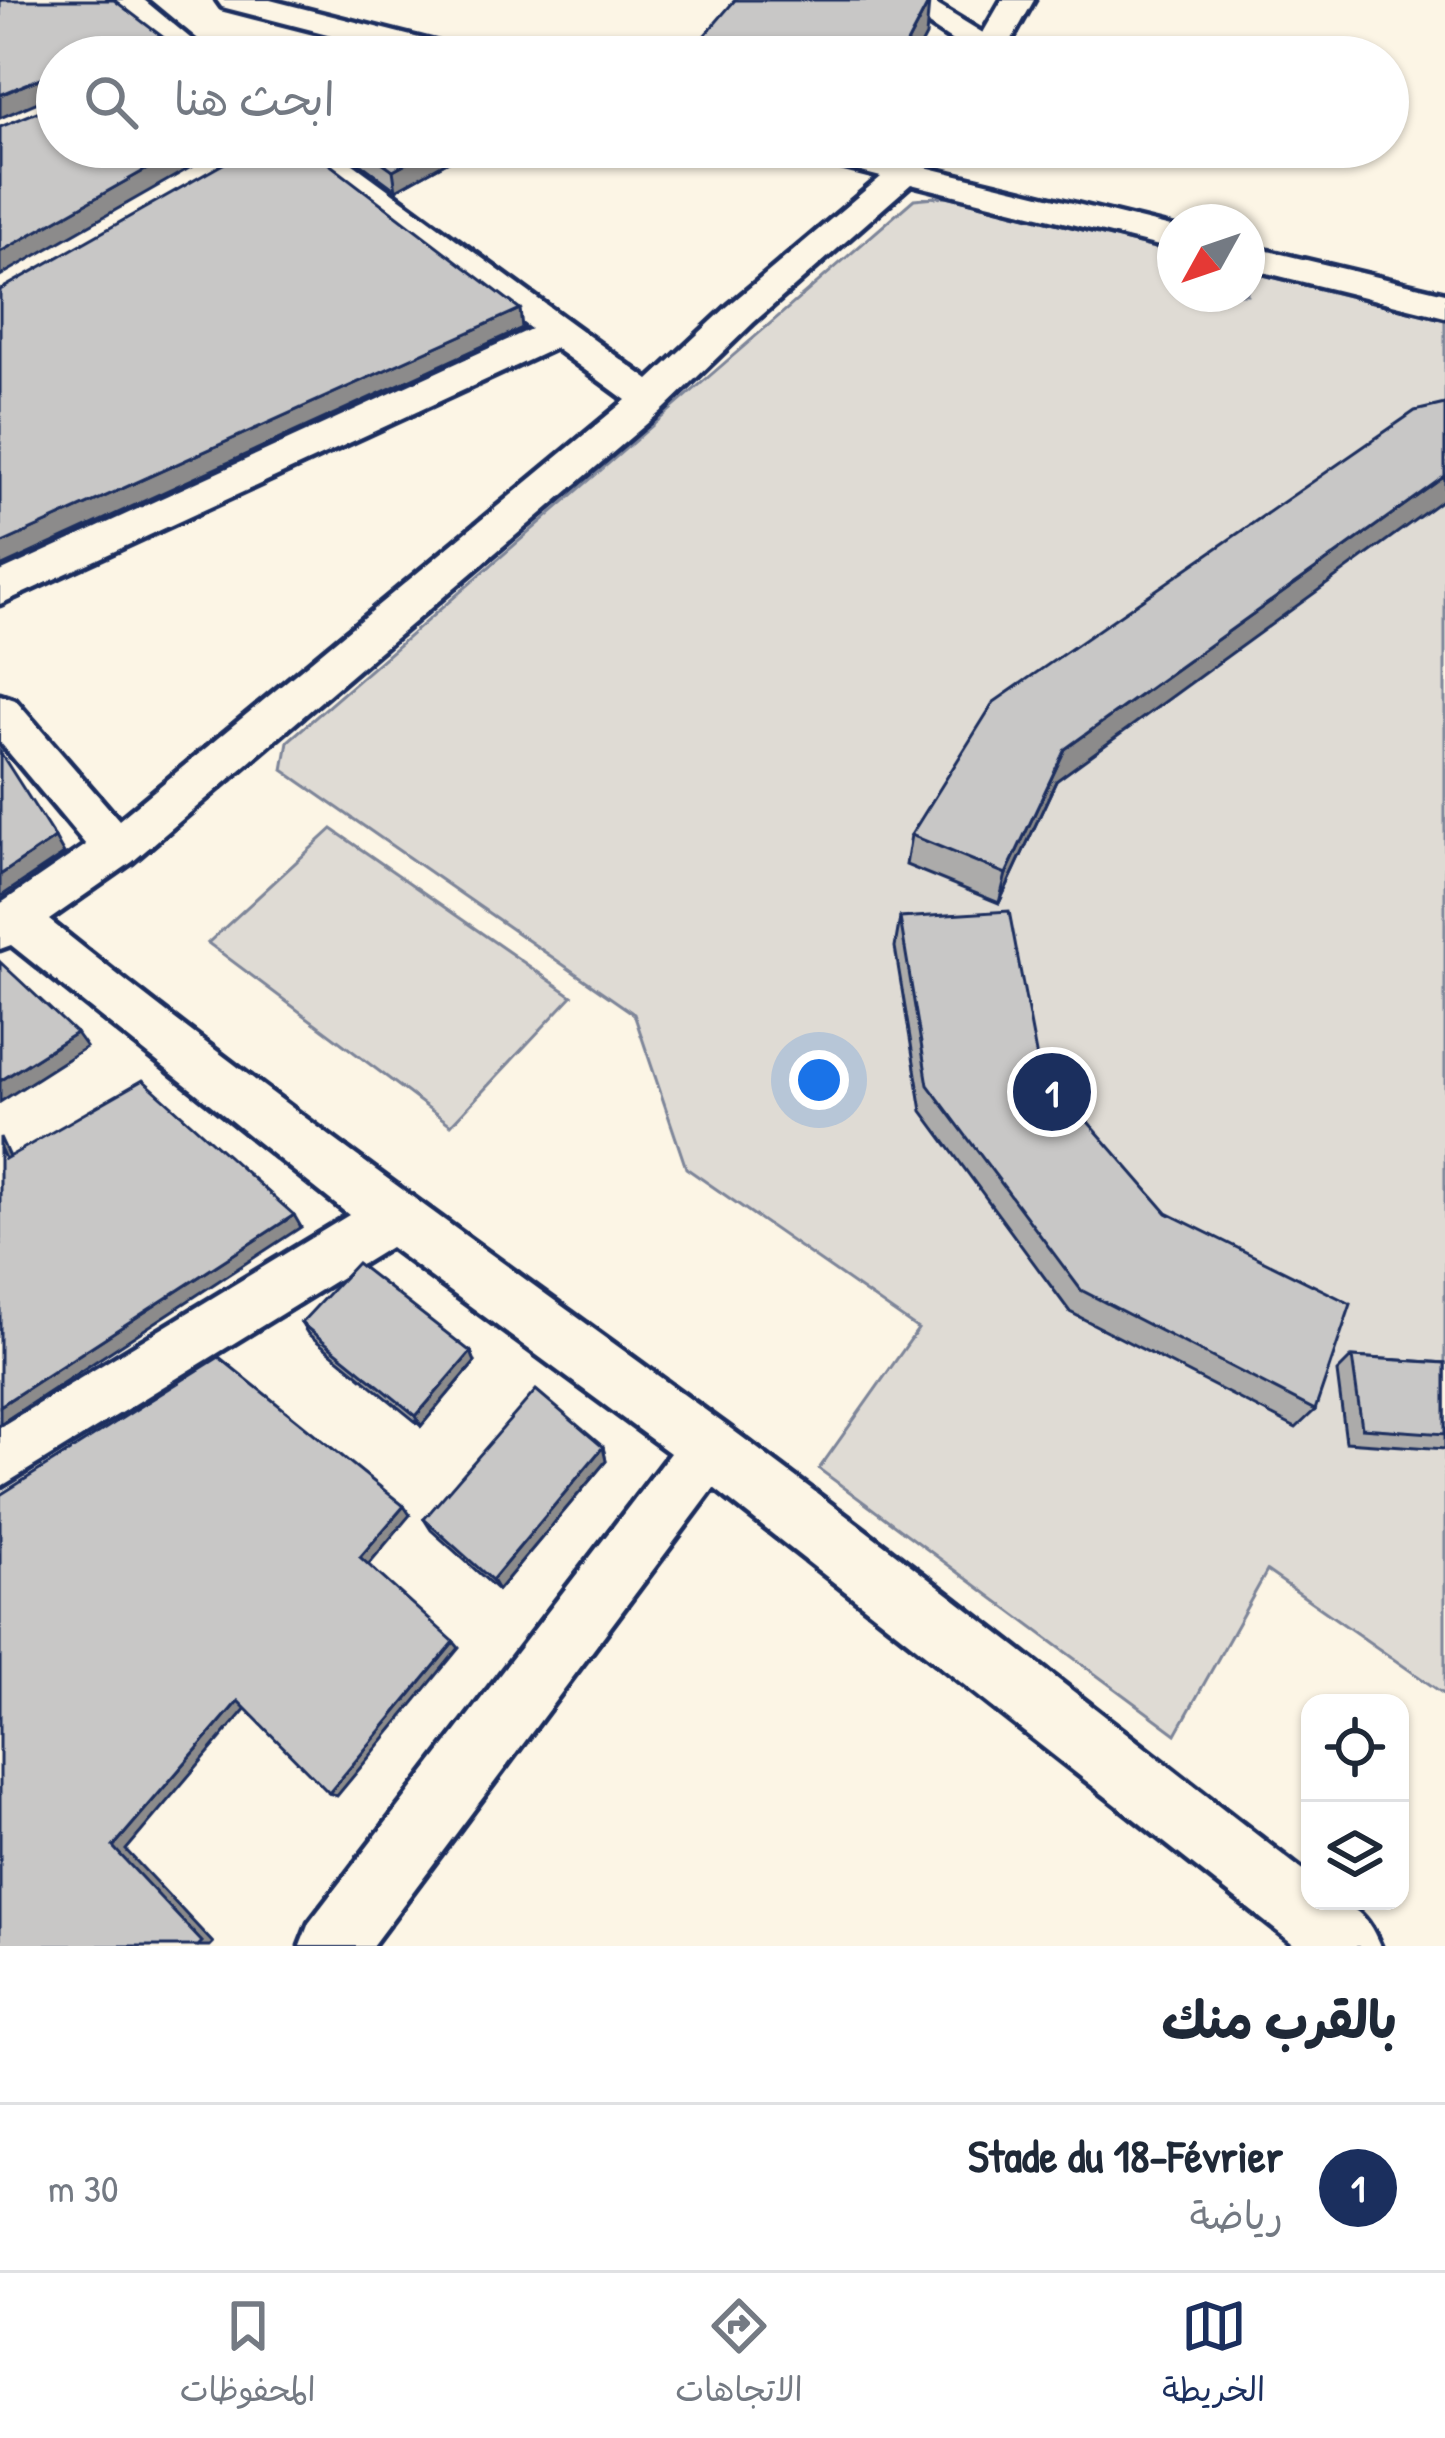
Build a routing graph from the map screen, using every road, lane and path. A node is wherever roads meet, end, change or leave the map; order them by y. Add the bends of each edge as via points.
1 (124, 0) edge
2 (233, 0) edge
3 (907, 0) edge
4 (1018, 0) edge
5 (165, 36) edge
6 (373, 36) edge
7 (961, 36) edge
8 (998, 36) edge
9 (336, 168) edge
10 (904, 168) edge
11 (940, 168) edge
12 (1157, 234) edge
13 (1265, 261) edge
14 (1445, 305) edge
15 (557, 332) junction
16 (651, 400) junction
17 (0, 589) edge
18 (0, 712) edge
19 (116, 850) junction
20 (8, 925) edge
21 (392, 1217) junction
22 (709, 1448) junction
23 (0, 1460) edge
24 (332, 1946) edge
25 (1348, 1946) edge

1 - 5 street
2 - 6 street
3 - 7 street
4 - 8 street
9 - 15 street
10 - 16 street
11 - 12 street
13 - 14 street
15 - 16 street
15 - 17 street
16 - 19 street
18 - 19 street
19 - 20 street
20 - 21 street
21 - 22 street
21 - 23 street
22 - 24 street
22 - 25 street

